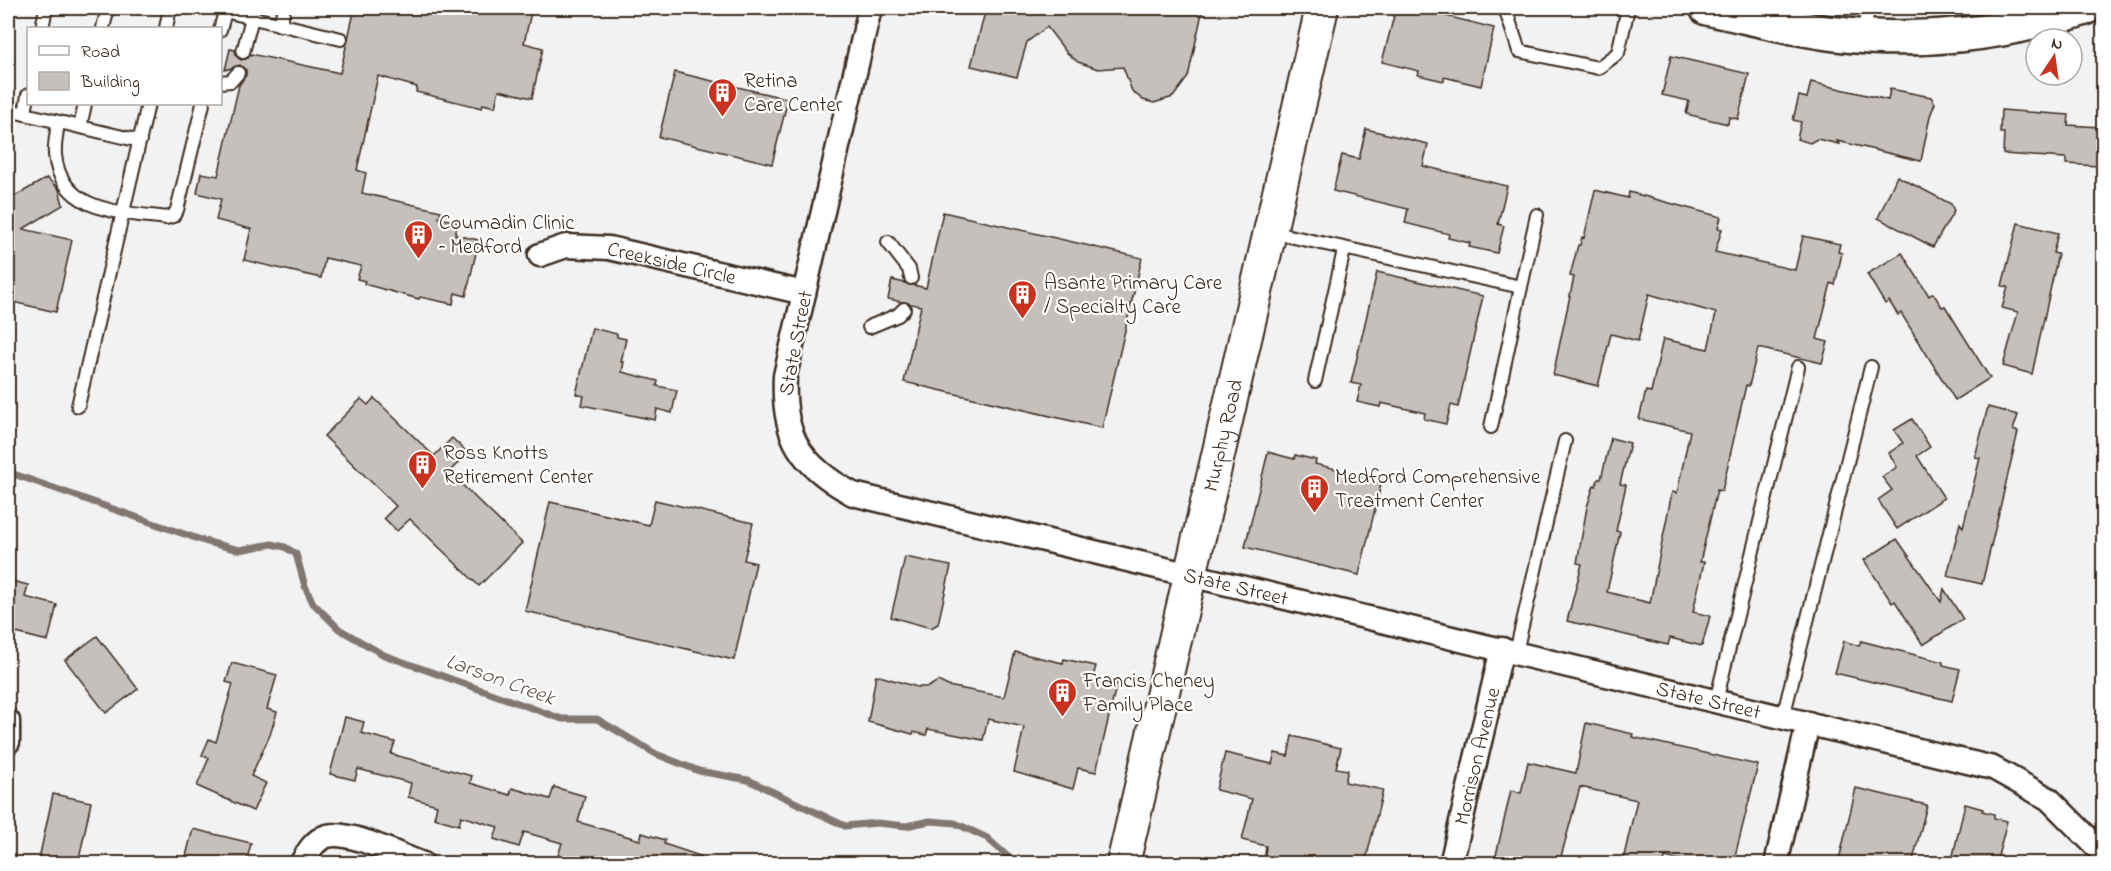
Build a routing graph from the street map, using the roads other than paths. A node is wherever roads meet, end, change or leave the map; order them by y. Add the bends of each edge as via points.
1 (46, 8) edge
2 (108, 8) edge
3 (170, 8) edge
4 (284, 8) edge
5 (870, 8) edge
6 (1322, 8) edge
7 (1505, 8) edge
8 (1628, 8) edge
9 (1713, 8) edge
10 (2085, 8) edge
11 (226, 9) edge
12 (252, 18) junction
13 (1866, 22) edge
14 (280, 24) junction
15 (42, 27) edge
16 (103, 27) edge
17 (166, 27) edge
18 (221, 27) edge
19 (341, 39) dead end
20 (243, 52) dead end
21 (238, 73) dead end
22 (222, 82) edge
23 (27, 101) edge
24 (85, 105) edge
25 (148, 105) edge
26 (203, 105) edge
27 (8, 110) edge
28 (25, 114) junction
29 (58, 122) junction
30 (80, 127) junction
31 (140, 141) junction
32 (123, 212) junction
33 (1537, 215) dead end
34 (1270, 232) junction
35 (888, 242) dead end
36 (1344, 250) junction
37 (540, 255) dead end
38 (911, 278) dead end
39 (1521, 287) junction
40 (804, 293) junction
41 (904, 309) dead end
42 (869, 327) dead end
43 (1798, 367) dead end
44 (1871, 367) dead end
45 (1315, 381) dead end
46 (78, 406) dead end
47 (1491, 427) dead end
48 (1565, 441) dead end
49 (1190, 574) junction
50 (1509, 650) junction
51 (1716, 701) junction
52 (1783, 717) junction
53 (8, 721) edge
54 (1808, 723) junction
55 (8, 742) edge
56 (2103, 854) edge
57 (301, 864) edge
58 (423, 864) edge
59 (1123, 864) edge
60 (1451, 864) edge
61 (1776, 864) edge

1 - 15 lane
2 - 16 lane
3 - 17 lane
4 - 14 lane
5 - 40 street, State Street
6 - 34 street, Murphy Road
7 - 8 lane via 1519,51 1598,68 1618,53
9 - 13 main road via 1793,28
10 - 13 main road via 2042,22 1986,32 1886,38
11 - 12 lane
11 - 18 lane
12 - 14 lane
12 - 20 lane
14 - 19 lane
21 - 22 lane via 231,81
23 - 28 lane
24 - 30 lane
25 - 31 lane
26 - 32 lane via 173,216
27 - 28 lane
28 - 29 lane
29 - 30 lane
29 - 32 lane via 55,155 70,194 86,204
30 - 31 lane
31 - 32 lane
32 - 46 lane
33 - 39 lane
34 - 36 lane
34 - 49 street, Murphy Road
35 - 38 lane via 909,269
36 - 39 lane
36 - 45 lane
37 - 40 street, Creekside Circle via 566,246 609,248
39 - 47 lane
40 - 49 street, State Street via 785,376 783,405 792,435 805,458 824,478 853,494
41 - 42 lane
43 - 51 lane
44 - 52 lane
48 - 50 lane
49 - 50 street, State Street
49 - 59 street, Murphy Road
50 - 51 street, State Street
50 - 60 street, Morrison Avenue
51 - 52 street, State Street
52 - 54 street, State Street
53 - 55 street
54 - 56 street, State Street via 1994,768 2049,799
54 - 61 street
57 - 58 street via 310,849 326,836 361,841

